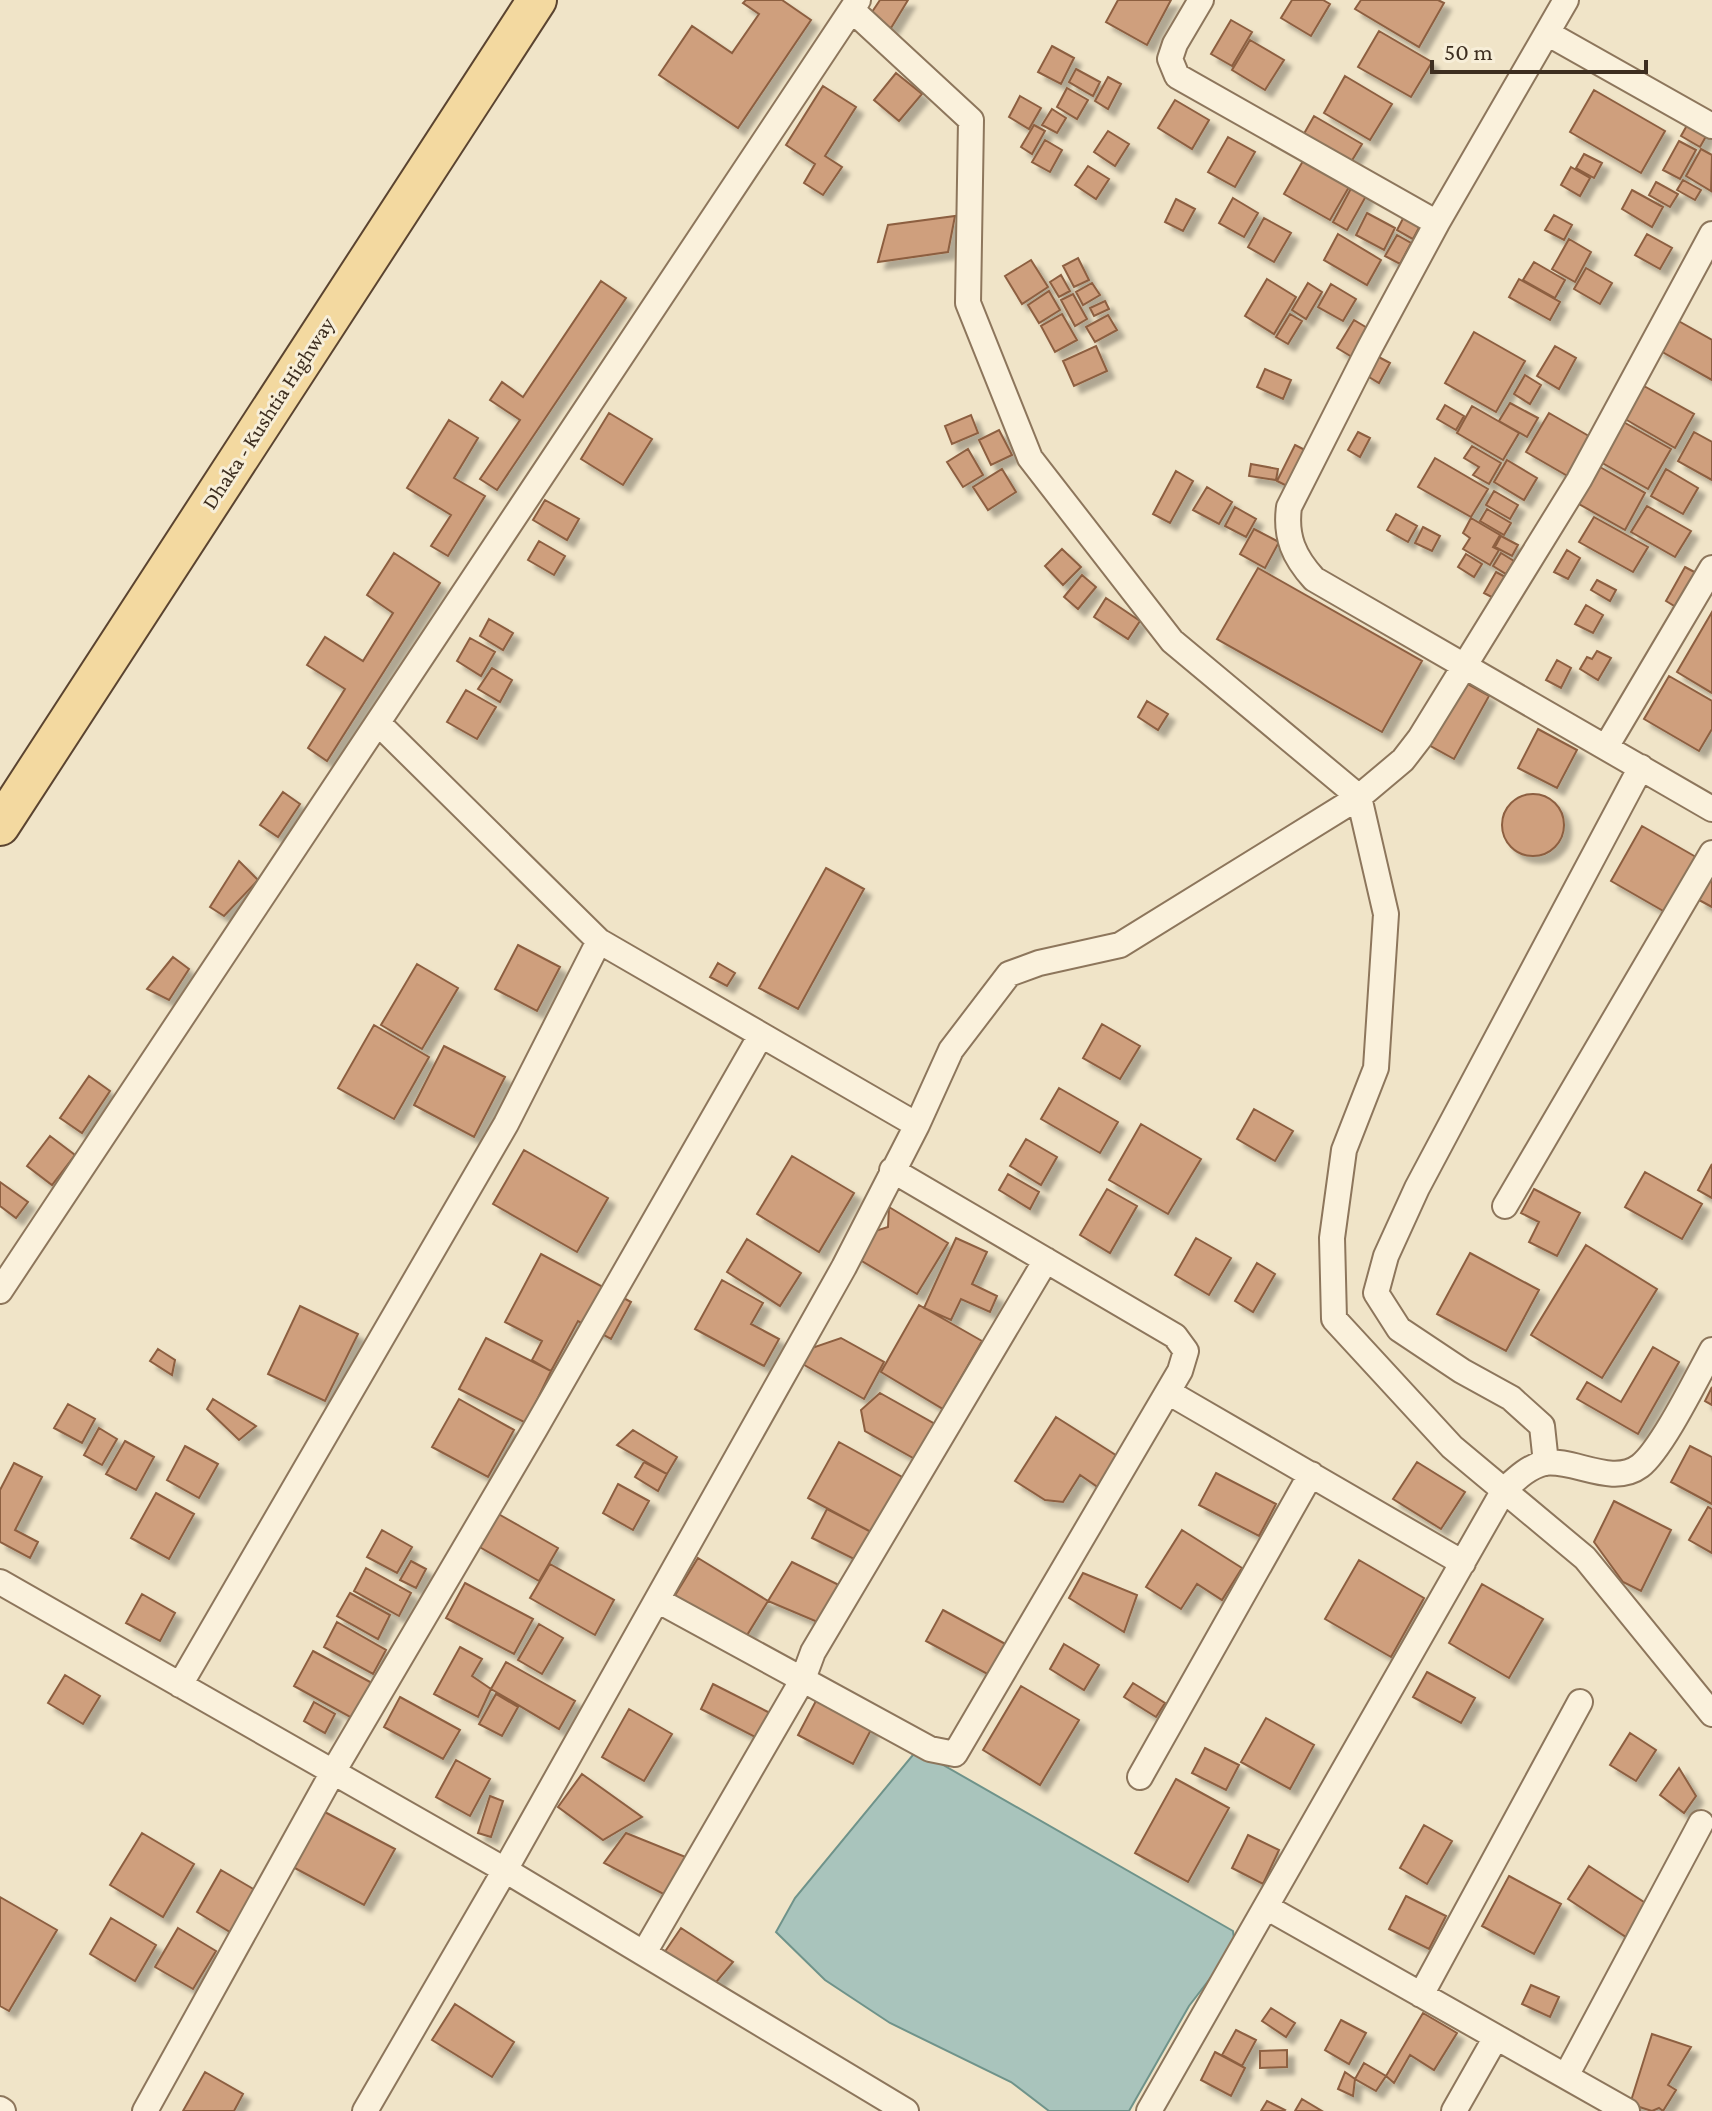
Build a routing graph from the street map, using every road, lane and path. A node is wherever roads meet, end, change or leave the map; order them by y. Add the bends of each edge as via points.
1 (537, 0) edge
2 (1201, 0) edge
3 (1566, 0) edge
4 (855, 5) edge
5 (1547, 33) junction
6 (1712, 126) edge
7 (1437, 223) junction
8 (1712, 234) edge
9 (1712, 568) edge
10 (1464, 667) junction
11 (378, 723) junction
12 (1606, 747) junction
13 (1641, 767) junction
14 (1359, 797) junction
15 (1712, 809) edge
16 (0, 826) edge
17 (1712, 853) edge
18 (599, 941) junction
19 (761, 1035) junction
20 (917, 1125) junction
21 (892, 1170) junction
22 (1505, 1206) dead end
23 (1046, 1260) junction
24 (0, 1291) edge
25 (1712, 1350) edge
26 (1168, 1392) junction
27 (1546, 1463) junction
28 (1311, 1474) junction
29 (1504, 1490) junction
30 (1463, 1563) junction
31 (0, 1582) edge
32 (657, 1600) junction
33 (803, 1679) junction
34 (180, 1685) junction
35 (1708, 1698) edge
36 (1580, 1702) dead end
37 (333, 1772) junction
38 (1140, 1777) dead end
39 (1701, 1823) dead end
40 (505, 1870) junction
41 (1266, 1907) junction
42 (644, 1953) junction
43 (1421, 1995) junction
44 (1496, 2037) junction
45 (1566, 2076) junction
46 (145, 2111) edge
47 (365, 2111) edge
48 (906, 2111) edge
49 (1149, 2111) edge
50 (1454, 2111) edge
51 (1627, 2111) edge

1 - 16 main road, Dhaka - Kushtia Highway
2 - 7 street via 1170,59 1177,76
3 - 5 street
4 - 11 street
4 - 14 street via 971,120 968,303 1030,458 1172,641
5 - 6 street
5 - 7 street
7 - 10 street via 1289,507 1287,525 1299,562 1314,579
8 - 10 street via 1579,480
9 - 12 street
10 - 12 street
10 - 14 street via 1403,760
11 - 18 street
11 - 24 street
12 - 13 street
13 - 15 street
13 - 27 street via 1417,1188 1386,1256 1376,1293 1399,1329 1511,1398 1542,1426
14 - 20 street via 1120,945 1009,974 951,1050
14 - 29 street via 1386,914 1376,1068 1344,1150 1332,1238 1334,1319 1452,1447
17 - 22 street
18 - 19 street
18 - 34 street via 506,1124
19 - 20 street
19 - 37 street
20 - 21 street
21 - 23 street
21 - 32 street via 844,1267
23 - 26 street via 1175,1336 1186,1351
23 - 33 street via 813,1652
25 - 27 street via 1658,1445 1639,1467 1612,1474
26 - 28 street
26 - 33 street via 955,1754 930,1749
27 - 29 street via 1522,1473
28 - 30 street
28 - 38 street
29 - 30 street
29 - 35 street via 1585,1558
30 - 41 street
31 - 34 street
32 - 33 street
32 - 40 street
33 - 42 street
34 - 37 street
36 - 43 street
37 - 40 street
37 - 46 street
39 - 45 street
40 - 42 street
40 - 47 street
41 - 43 street
41 - 49 street
42 - 48 street
43 - 44 street
44 - 45 street
44 - 50 street
45 - 51 street

